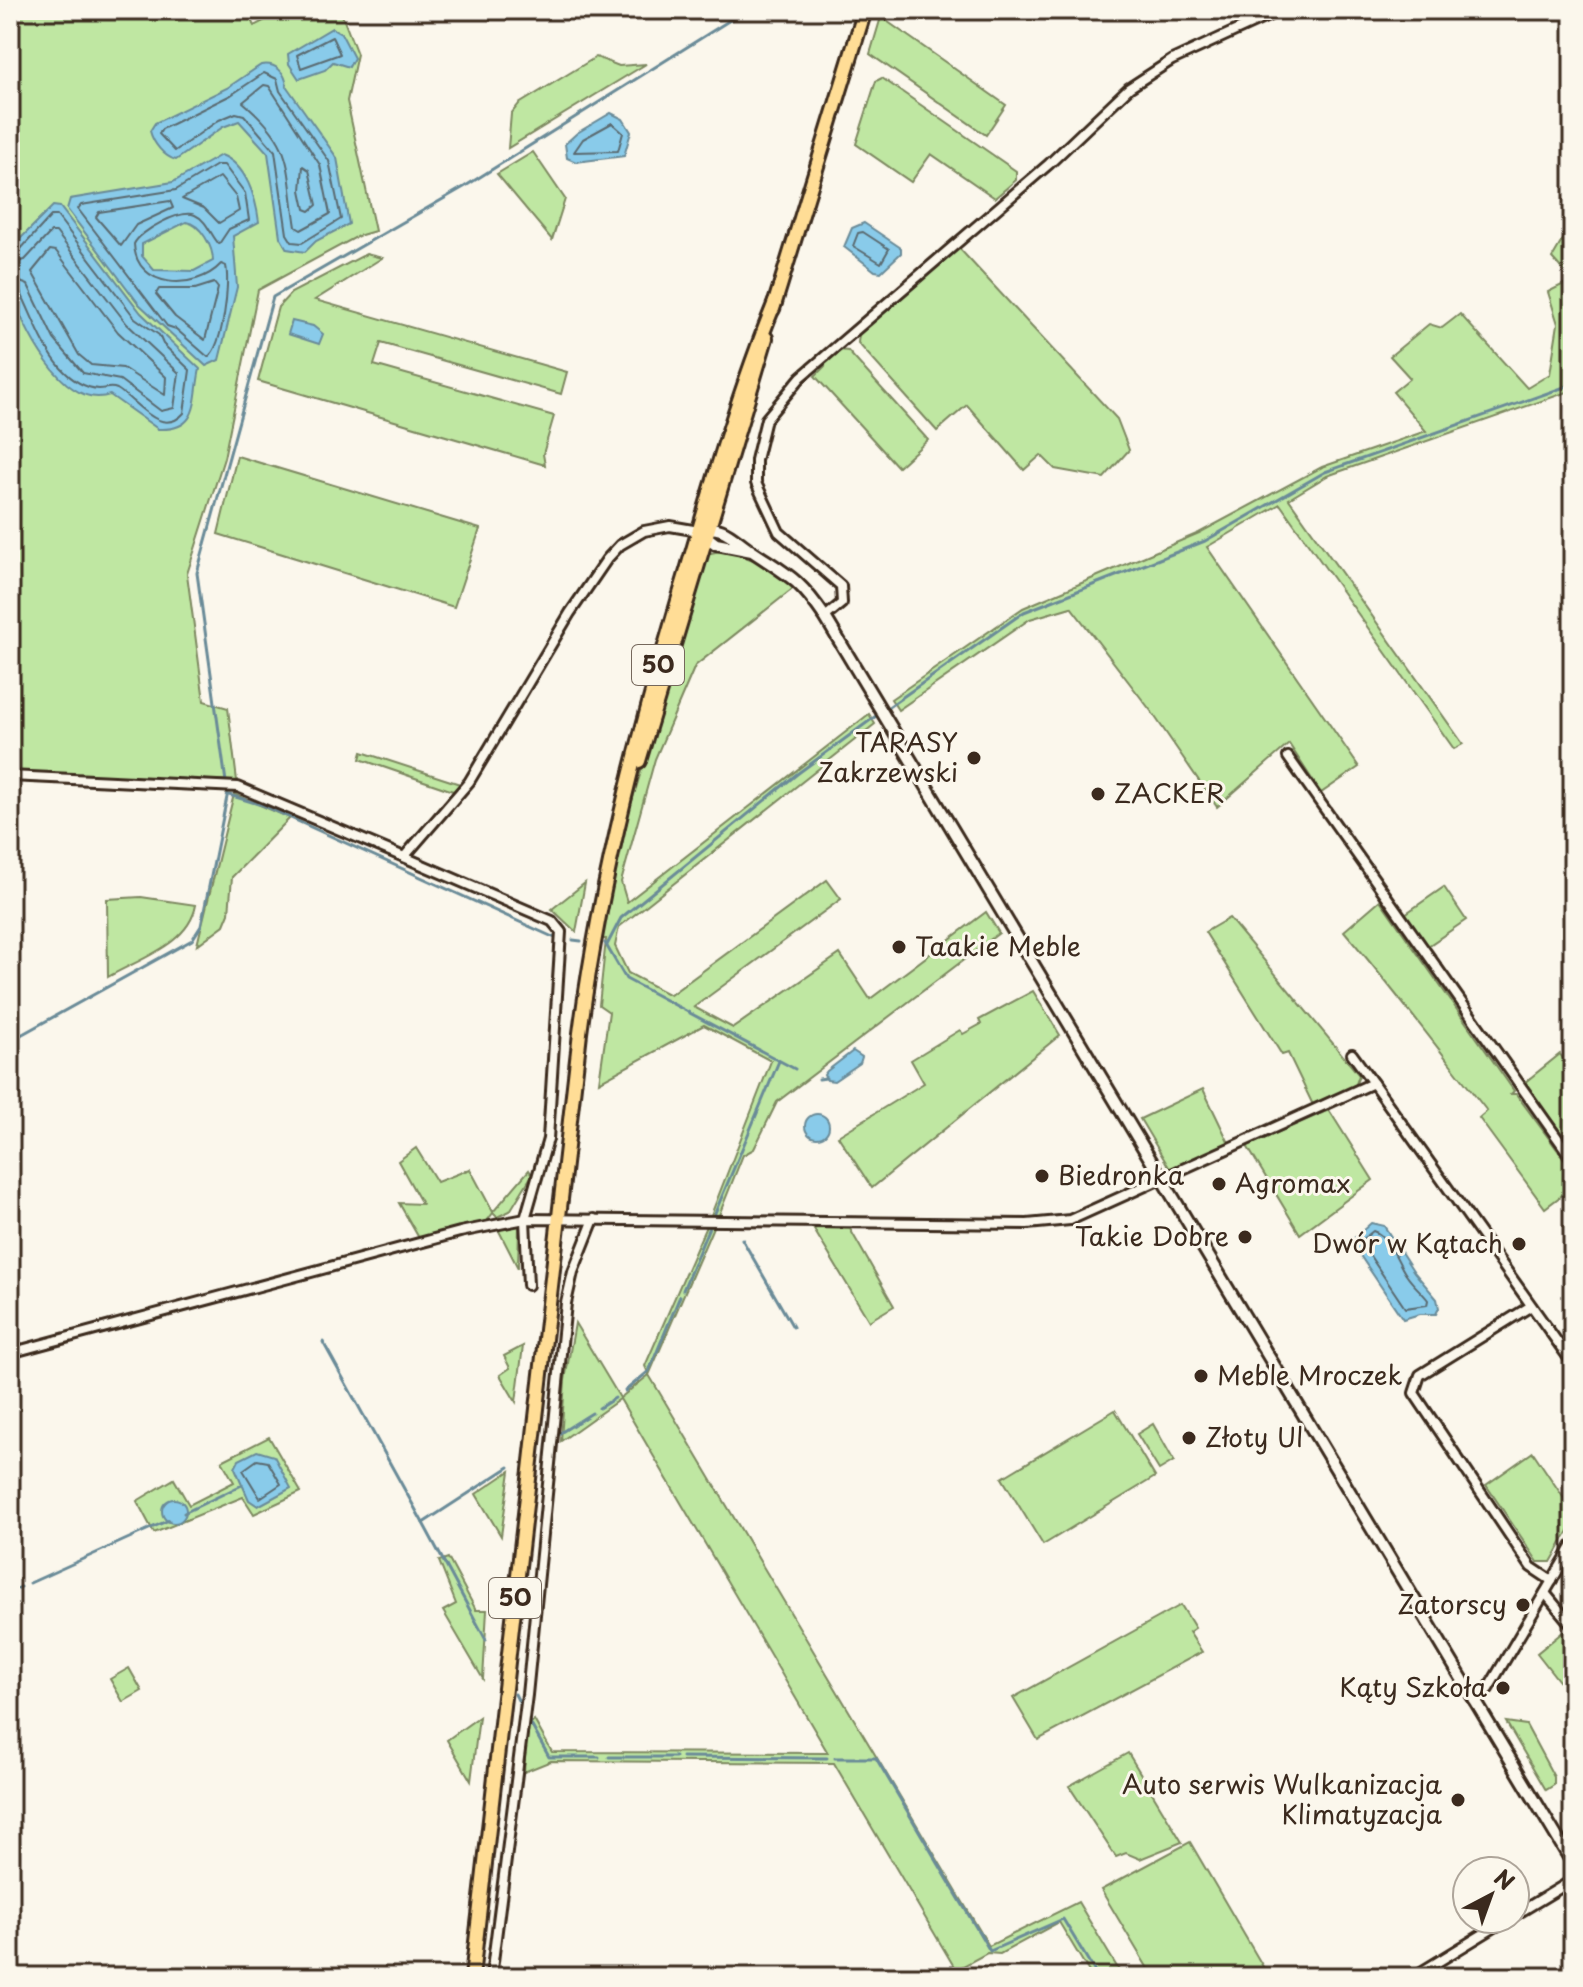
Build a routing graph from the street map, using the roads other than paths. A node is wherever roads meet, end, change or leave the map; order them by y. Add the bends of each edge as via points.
1 (865, 10) edge
2 (1281, 10) edge
3 (706, 532) junction
4 (825, 617) junction
5 (1288, 757) dead end
6 (10, 776) edge
7 (404, 857) junction
8 (1352, 1054) dead end
9 (1373, 1083) junction
10 (1573, 1160) edge
11 (1162, 1179) junction
12 (558, 1218) junction
13 (525, 1219) junction
14 (594, 1219) junction
15 (528, 1285) dead end
16 (1531, 1306) junction
17 (10, 1353) edge
18 (1573, 1364) edge
19 (1573, 1545) edge
20 (1552, 1581) junction
21 (1545, 1593) junction
22 (1573, 1627) edge
23 (1474, 1701) junction
24 (1573, 1864) edge
25 (1573, 1880) edge
26 (1531, 1905) edge
27 (1482, 1935) edge
28 (472, 1977) edge
29 (491, 1977) edge
30 (1413, 1977) edge

1 - 3 main road, 50 via 775,302 750,364
2 - 4 street via 1172,60 1129,88 774,406 761,433 756,483 779,532 841,586 842,603
3 - 4 street via 791,574
3 - 7 street via 670,526 644,531 620,545 570,613 469,782
3 - 12 main road, 50 via 650,694 623,801 585,992
4 - 11 street
5 - 10 street
6 - 7 street via 238,787
7 - 13 street via 552,921 561,932 548,1139
8 - 9 street
9 - 11 street
9 - 16 street
11 - 14 street via 1081,1217 1048,1223
11 - 23 street
12 - 13 street
12 - 14 street
12 - 28 main road, 50
13 - 15 street
13 - 17 street
14 - 29 street via 566,1303 527,1695
16 - 18 street
16 - 20 street via 1420,1375 1414,1388 1525,1558
19 - 20 street
20 - 21 street
21 - 22 street
21 - 23 street via 1488,1689
23 - 24 street
25 - 26 street
27 - 30 street

